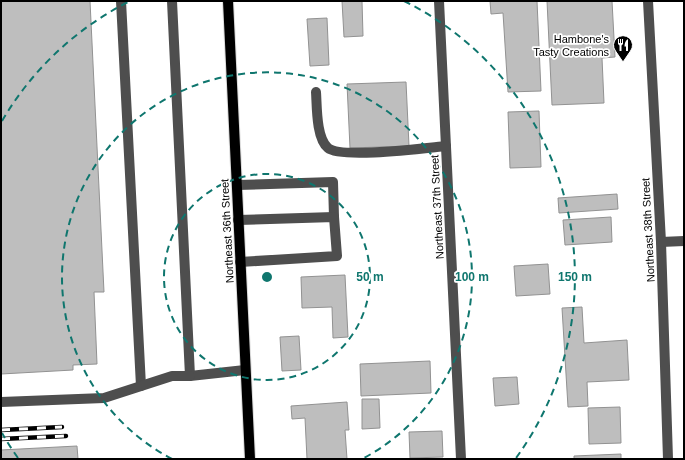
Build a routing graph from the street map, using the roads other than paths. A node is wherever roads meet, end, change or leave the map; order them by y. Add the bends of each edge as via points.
1 (121, 1) edge
2 (172, 1) edge
3 (228, 1) edge
4 (439, 1) edge
5 (648, 1) edge
6 (316, 92) dead end
7 (446, 146) junction
8 (237, 185) junction
9 (334, 217) junction
10 (238, 220) junction
11 (684, 241) edge
12 (660, 242) junction
13 (240, 262) junction
14 (245, 370) junction
15 (190, 376) junction
16 (141, 386) junction
17 (1, 402) edge
18 (250, 459) edge
19 (461, 459) edge
20 (668, 459) edge

1 - 16 street
2 - 15 street
3 - 8 main road, Northeast 36th Street
4 - 7 street, Northeast 37th Street
5 - 12 street, Northeast 38th Street
6 - 7 street via 320,132 328,148 361,152
7 - 19 street, Northeast 37th Street
8 - 9 street via 333,182
8 - 10 main road, Northeast 36th Street
9 - 10 street
9 - 13 street via 337,256
10 - 13 main road, Northeast 36th Street
11 - 12 street
12 - 20 street, Northeast 38th Street
13 - 14 main road, Northeast 36th Street
14 - 15 street
14 - 18 main road, Northeast 36th Street
15 - 16 street via 172,376
16 - 17 street via 104,398

